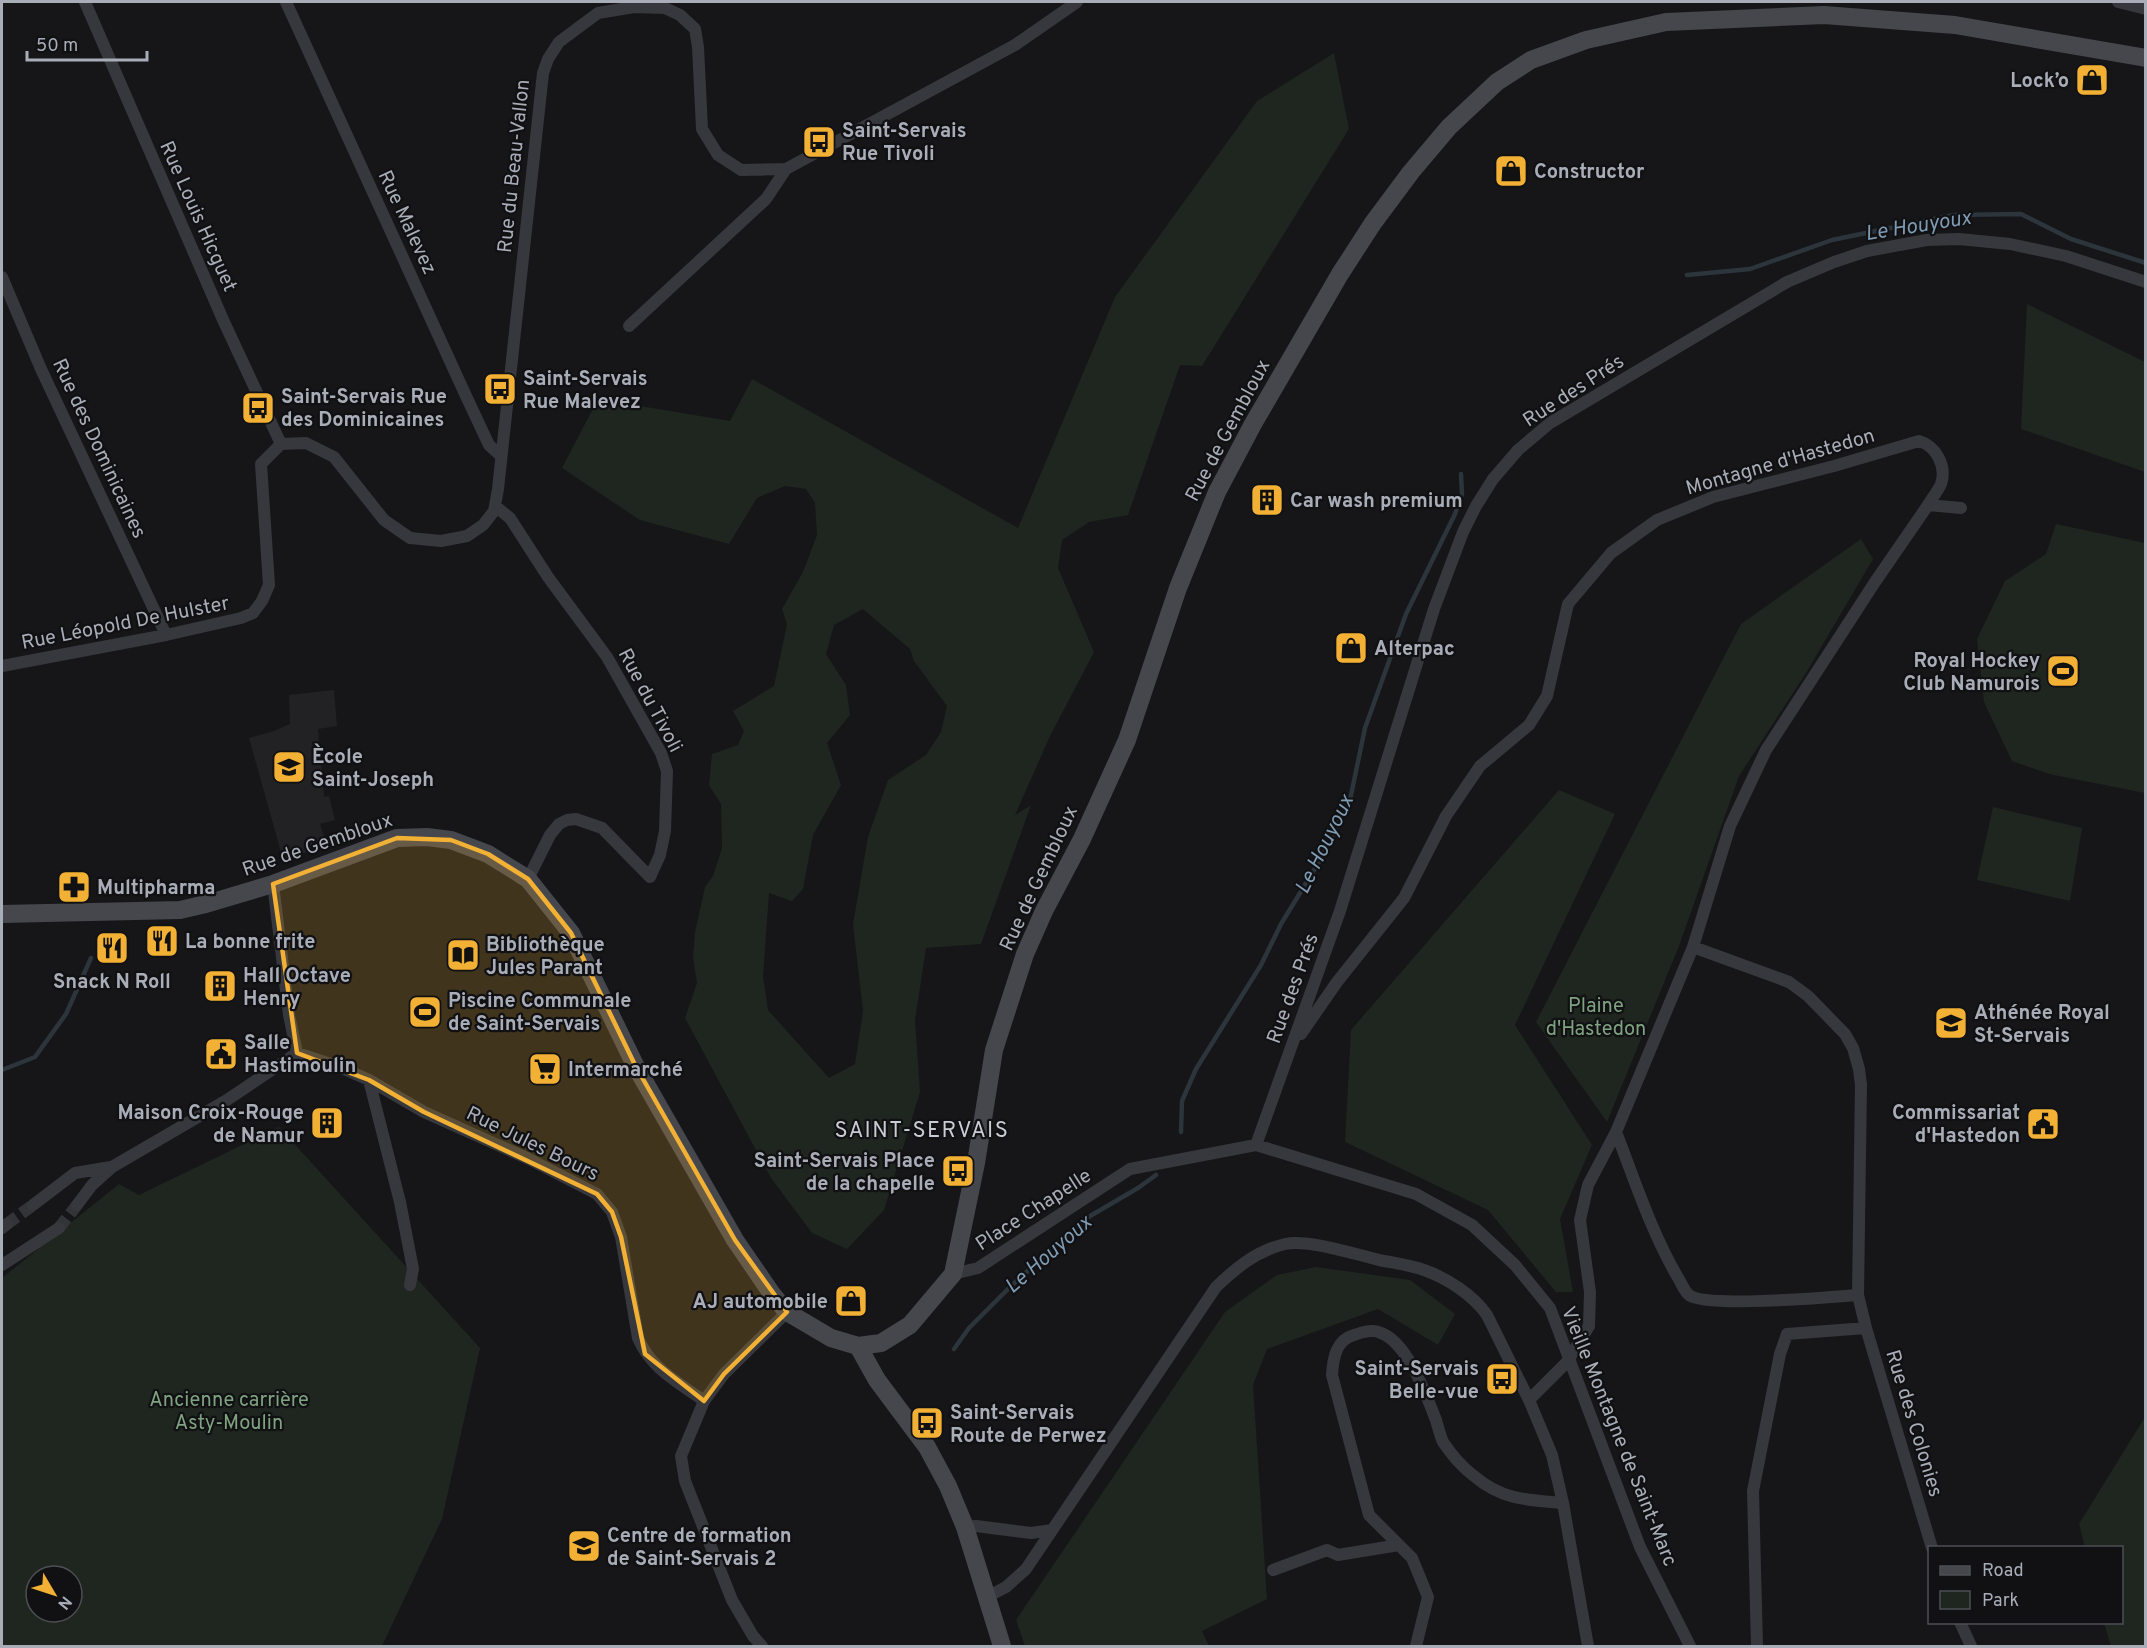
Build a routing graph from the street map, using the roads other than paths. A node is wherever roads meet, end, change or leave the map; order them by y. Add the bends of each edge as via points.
1 (85, 2) edge
2 (286, 2) edge
3 (1077, 2) edge
4 (2118, 2) edge
5 (2145, 9) edge
6 (2145, 58) edge
7 (786, 169) junction
8 (2, 277) edge
9 (2145, 282) edge
10 (629, 326) dead end
11 (281, 444) junction
12 (500, 455) junction
13 (1928, 505) junction
14 (495, 506) junction
15 (1961, 508) dead end
16 (166, 635) junction
17 (2, 666) edge
18 (528, 879) junction
19 (273, 884) junction
20 (2, 914) edge
21 (1693, 947) junction
22 (1290, 1050) junction
23 (297, 1053) junction
24 (369, 1080) junction
25 (1616, 1132) junction
26 (1256, 1145) junction
27 (112, 1167) junction
28 (1131, 1169) joint
29 (33, 1204) tunnel mouth
30 (77, 1205) tunnel mouth
31 (59, 1228) tunnel mouth
32 (2, 1265) edge
33 (953, 1274) junction
34 (410, 1285) dead end
35 (1858, 1295) junction
36 (787, 1312) junction
37 (1866, 1328) junction
38 (858, 1347) junction
39 (1529, 1400) junction
40 (704, 1401) junction
41 (1563, 1503) junction
42 (965, 1527) junction
43 (1052, 1530) junction
44 (1399, 1545) junction
45 (1931, 1546) edge
46 (1273, 1570) dead end
47 (987, 1597) junction
48 (1960, 1624) edge
49 (762, 1647) edge
50 (1002, 1647) edge
51 (1416, 1647) edge
52 (1588, 1647) edge
53 (1690, 1647) edge
54 (1757, 1647) edge
55 (1971, 1647) edge

1 - 11 street, Rue Louis Hicguet
2 - 12 street, Rue Malevez via 475,416 489,445
3 - 7 street, Rue du Beau-Vallon via 1015,45
4 - 5 street
6 - 33 main road, Rue de Gembloux via 1955,25 1824,15 1666,22 1586,40 1531,60 1497,82 1449,127 1411,172 1340,273 1216,492 1178,588 1127,740 1025,954 994,1050
7 - 10 street via 766,199
7 - 12 street, Rue du Beau-Vallon via 741,170 718,155 702,129 695,29 680,15 665,8 634,7 598,13 558,42 543,73
8 - 16 street, Rue des Dominicaines
9 - 22 street, Rue des Prés via 2066,256 2010,244 1927,240 1867,251 1787,282 1550,423 1518,450 1493,479 1463,532 1438,598 1340,911
11 - 14 street via 306,443 334,457 384,520 410,538 441,541 467,536 483,525
11 - 16 street, Rue Léopold De Hulster via 261,464 269,585 262,601 253,613 241,618
12 - 14 street, Rue du Beau-Vallon
13 - 15 street
13 - 21 street, Montagne d'Hastedon via 1766,750 1730,825
13 - 22 street, Montagne d'Hastedon via 1941,483 1943,467 1933,448 1919,441 1713,497 1657,520 1611,553 1568,604 1547,696 1529,725 1480,766 1446,816 1404,898 1337,982
14 - 18 street, Rue du Tivoli via 510,518 607,657 662,753 667,771 665,831 650,877 602,828 576,819 559,824 550,835
16 - 17 street, Rue Léopold De Hulster
18 - 19 main road, Rue de Gembloux via 488,854 451,840 411,837 397,838
18 - 36 main road, Rue de Gembloux via 572,933 635,1065 735,1240
19 - 20 main road, Rue de Gembloux via 180,910
19 - 23 street
21 - 25 street, Montagne d'Hastedon
21 - 35 street, Rue des Colonies via 1789,982 1836,1022 1853,1048 1861,1085
22 - 26 street, Rue des Prés
23 - 24 street, Rue Jules Bours
23 - 27 street
24 - 34 street via 400,1202 413,1269
24 - 40 street, Rue Jules Bours via 424,1112 597,1194 612,1212 621,1237 638,1338 645,1354
25 - 35 street via 1661,1249 1688,1295 1707,1301
25 - 39 street, Montagne d'Hastedon, bridge via 1588,1185 1580,1220 1590,1292 1589,1326 1567,1362
26 - 28 street, Vieille Montagne de Saint-Marc
26 - 53 street, Vieille Montagne de Saint-Marc via 1416,1194 1472,1225 1515,1265 1550,1308 1641,1547
27 - 29 street via 75,1173
27 - 30 street
28 - 33 street, Place Chapelle via 978,1268
31 - 32 street
33 - 38 main road, Rue de Gembloux via 910,1325 881,1343
35 - 37 street, Rue des Colonies
36 - 38 main road, Rue de Gembloux via 831,1338
36 - 40 street via 724,1374
37 - 45 street, Rue des Colonies
37 - 54 street via 1787,1334 1780,1354 1753,1491
38 - 42 main road via 877,1380 927,1447
39 - 41 street via 1552,1455
39 - 43 street via 1487,1315 1469,1295 1425,1270 1313,1245 1287,1244 1254,1256 1216,1287
40 - 49 street via 681,1456 685,1481 732,1600
41 - 44 street via 1519,1500 1492,1490 1473,1475 1442,1440 1410,1362 1398,1345 1381,1333 1366,1331 1349,1336 1339,1346 1333,1358 1332,1375 1369,1515
41 - 52 street
42 - 43 street via 1031,1533
42 - 47 main road
43 - 47 street via 1026,1569
44 - 46 street via 1338,1556 1327,1550
44 - 51 street via 1416,1566 1428,1597
47 - 50 main road
48 - 55 street

